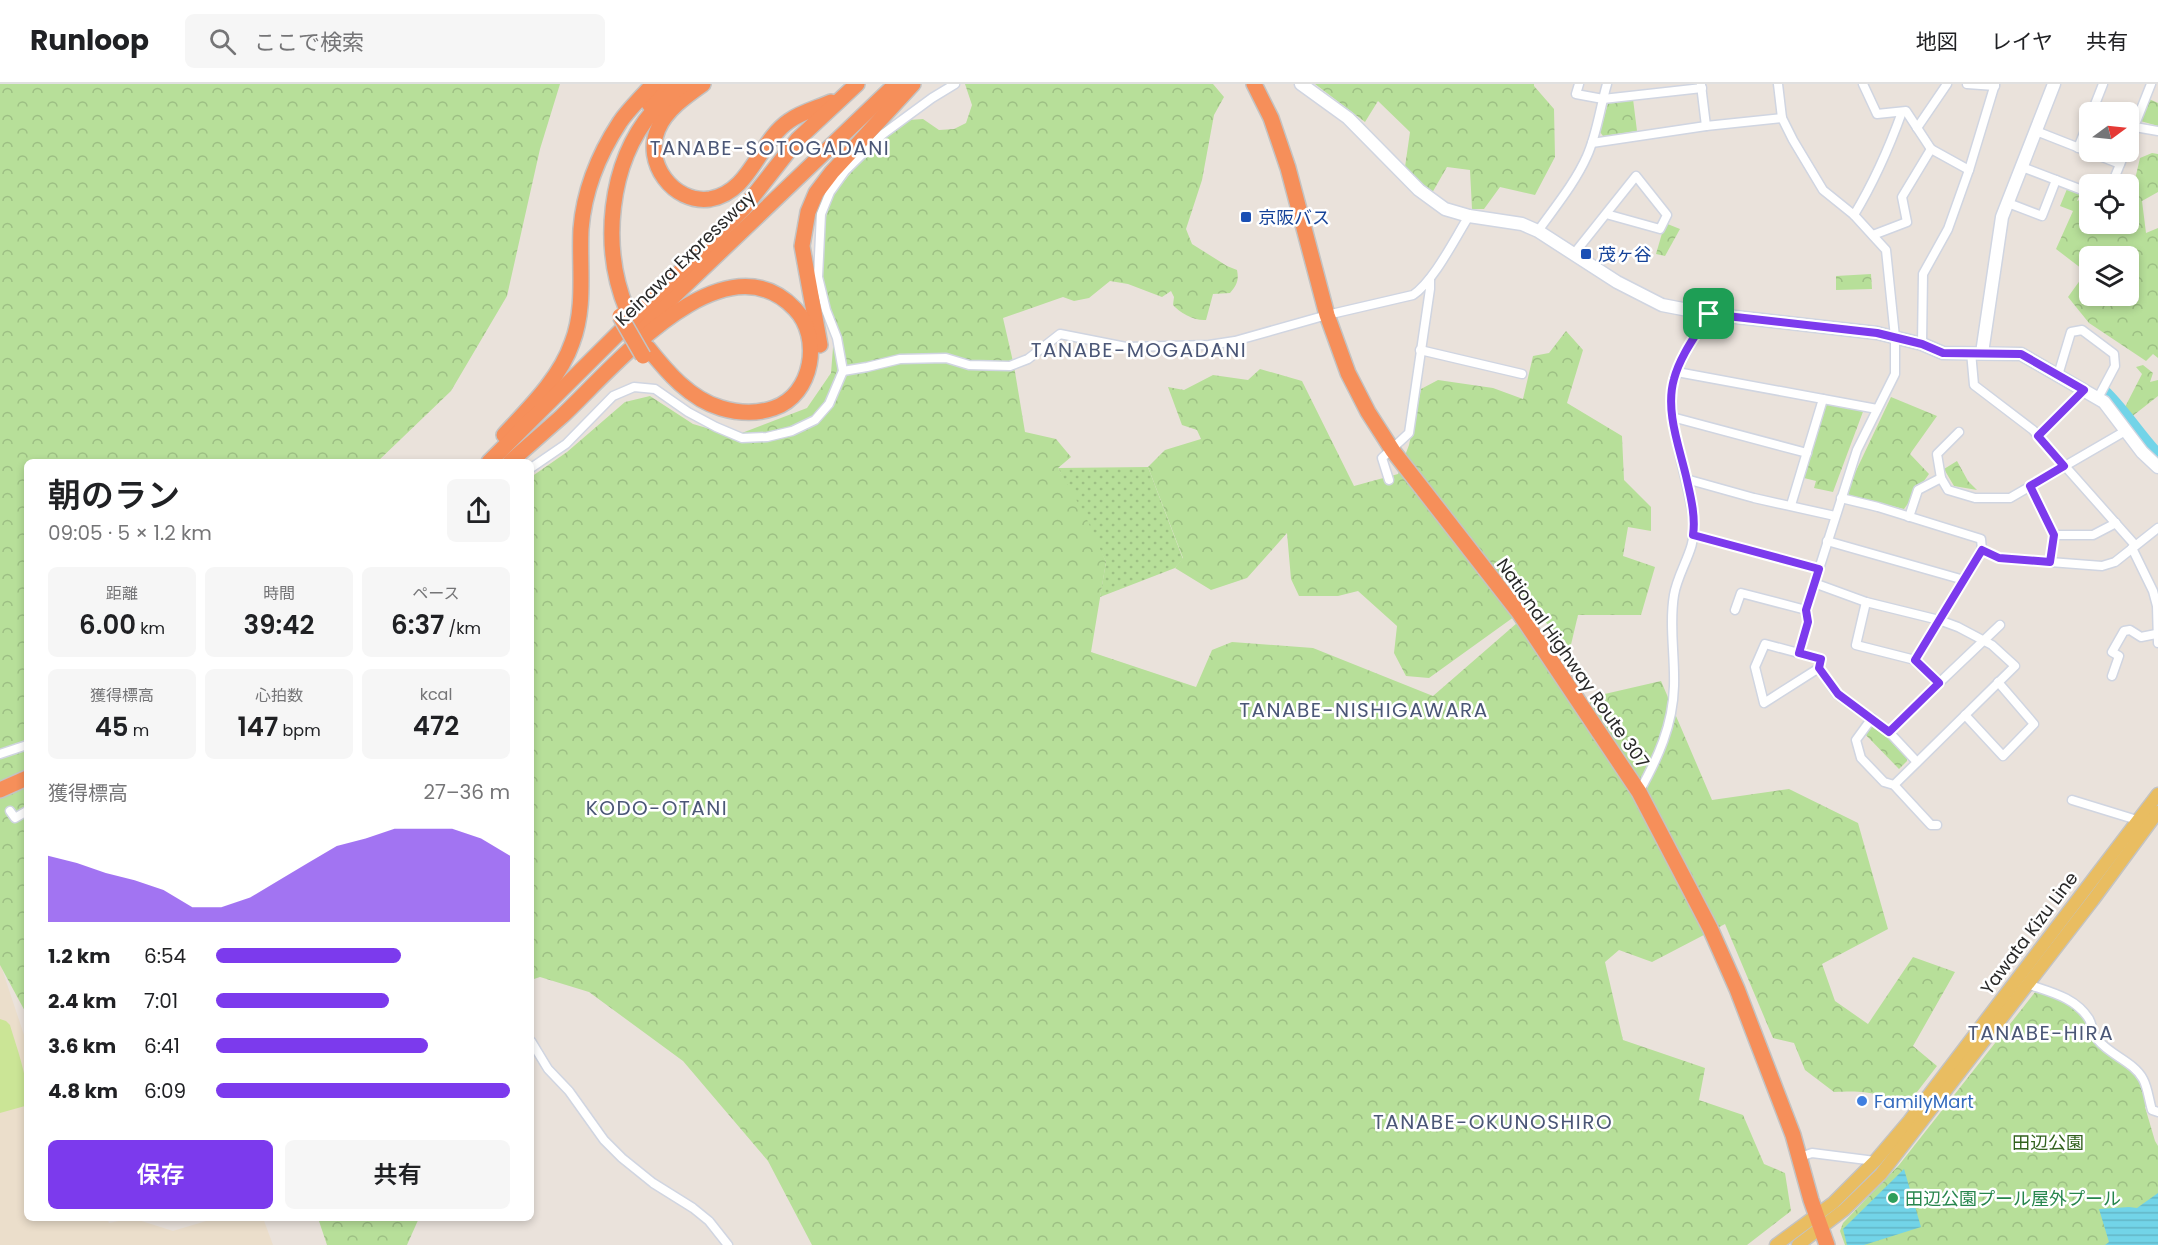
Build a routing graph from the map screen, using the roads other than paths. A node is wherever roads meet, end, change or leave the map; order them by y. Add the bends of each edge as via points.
1 (653, 84) edge
2 (667, 84) edge
3 (684, 84) edge
4 (703, 84) edge
5 (857, 84) edge
6 (896, 84) edge
7 (913, 84) edge
8 (955, 84) edge
9 (1254, 84) edge
10 (1301, 84) edge
11 (1579, 84) edge
12 (1607, 84) edge
13 (1778, 84) edge
14 (1863, 84) edge
15 (1947, 84) edge
16 (1967, 84) edge
17 (2054, 84) edge
18 (2103, 84) edge
19 (1995, 85) edge
20 (1702, 86) edge
21 (2153, 86) edge
22 (845, 95) junction
23 (1603, 99) junction
24 (2096, 102) edge
25 (1902, 112) junction
26 (1782, 118) junction
27 (2139, 118) edge
28 (1706, 126) junction
29 (1917, 128) junction
30 (2139, 128) edge
31 (2036, 131) junction
32 (2158, 131) edge
33 (1592, 143) junction
34 (2078, 148) joint
35 (1931, 149) junction
36 (2120, 164) joint
37 (2022, 167) junction
38 (1969, 170) junction
39 (2116, 174) edge
40 (2056, 180) junction
41 (2079, 189) edge
42 (2008, 203) junction
43 (1606, 214) junction
44 (1854, 215) junction
45 (1469, 216) junction
46 (1538, 231) junction
47 (1873, 236) junction
48 (1573, 255) junction
49 (1430, 279) junction
50 (624, 313) junction
51 (1709, 314) junction
52 (1327, 315) junction
53 (1895, 337) junction
54 (1922, 344) junction
55 (1420, 350) junction
56 (646, 352) junction
57 (1976, 353) junction
58 (843, 371) junction
59 (1677, 372) junction
60 (1522, 374) dead end
61 (2058, 375) junction
62 (2084, 390) junction
63 (2097, 398) junction
64 (1823, 399) junction
65 (1877, 409) junction
66 (1672, 417) junction
67 (2127, 430) junction
68 (1959, 432) dead end
69 (2038, 436) junction
70 (1391, 448) junction
71 (1807, 453) junction
72 (484, 459) edge
73 (492, 459) edge
74 (506, 459) edge
75 (513, 459) edge
76 (2156, 463) edge
77 (534, 466) edge
78 (2064, 466) junction
79 (1941, 478) junction
80 (1686, 479) junction
81 (1389, 480) dead end
82 (2030, 486) junction
83 (1841, 498) junction
84 (1791, 505) junction
85 (1835, 516) junction
86 (1909, 518) junction
87 (2116, 523) junction
88 (2158, 528) edge
89 (1693, 535) junction
90 (2054, 535) junction
91 (1827, 541) junction
92 (2134, 547) junction
93 (1982, 550) junction
94 (2050, 562) junction
95 (1819, 569) junction
96 (1964, 580) junction
97 (1814, 583) junction
98 (1866, 602) junction
99 (1735, 610) dead end
100 (1806, 610) junction
101 (1940, 620) junction
102 (2000, 625) dead end
103 (2157, 639) edge
104 (1984, 640) junction
105 (1799, 653) junction
106 (1915, 660) junction
107 (1819, 668) junction
108 (2112, 675) dead end
109 (1998, 682) junction
110 (1939, 683) junction
111 (1965, 715) junction
112 (1872, 718) junction
113 (1889, 732) junction
114 (24, 747) edge
115 (0, 754) edge
116 (1917, 762) junction
117 (24, 773) edge
118 (24, 779) edge
119 (0, 784) edge
120 (1894, 785) junction
121 (0, 790) edge
122 (1639, 792) junction
123 (2158, 794) edge
124 (2072, 800) dead end
125 (10, 811) dead end
126 (2158, 812) edge
127 (24, 813) edge
128 (2137, 820) junction
129 (1937, 825) dead end
130 (2026, 984) junction
131 (534, 1046) edge
132 (2158, 1112) edge
133 (1800, 1157) junction
134 (1875, 1161) junction
135 (1819, 1221) junction
136 (728, 1245) edge
137 (1776, 1245) edge
138 (1798, 1245) edge
139 (1827, 1245) edge

1 - 72 highway via 620,121 595,170 586,198 581,229 581,289 572,343 544,390
2 - 50 highway via 625,140 608,190 603,248 611,289
3 - 50 highway via 653,111 633,143 618,180 611,236
4 - 22 highway via 669,112 654,141 658,169 666,181 676,191 696,199 710,199 734,190 789,121
5 - 22 highway, Keinawa Expressway
6 - 74 highway, Keinawa Expressway
7 - 56 highway via 832,172 808,212 803,261 820,351 817,370 805,394 786,411 764,420 725,418 684,397
8 - 58 street via 884,134 852,164 830,192 821,214 818,277
9 - 52 highway, National Highway Route 307 via 1271,118 1288,168
10 - 45 street via 1348,118 1419,190 1445,209
11 - 23 street via 1576,93
12 - 23 street
13 - 26 street
14 - 25 street via 1877,114
15 - 29 street
16 - 19 street
17 - 31 street
18 - 24 street
19 - 38 street
20 - 23 street
20 - 28 street
21 - 27 street
22 - 73 highway, Keinawa Expressway via 798,139 743,209 711,242
23 - 33 street
25 - 29 street via 1906,111
25 - 44 street via 1873,184
26 - 28 street
26 - 44 street via 1822,190
28 - 33 street
29 - 35 street
30 - 32 street
31 - 34 street
31 - 37 street
33 - 46 street via 1571,184
34 - 36 street
35 - 38 street
35 - 47 street via 1902,197 1907,222
36 - 39 street
37 - 40 street
37 - 42 street
38 - 54 street via 1948,229 1923,274
40 - 41 street
40 - 42 street via 2042,216
42 - 57 street
43 - 43 street via 1636,176 1667,215 1660,229
43 - 48 street
44 - 47 street
45 - 46 street via 1522,224
45 - 49 street
46 - 48 street
47 - 53 street via 1887,250
48 - 51 street via 1662,305
49 - 52 street via 1413,295
49 - 55 street
50 - 56 highway
51 - 53 street
51 - 59 street
52 - 58 street via 1209,345 1126,347 1060,334 1028,359 1010,366 969,364 946,358 900,359
52 - 70 highway, National Highway Route 307 via 1348,373
53 - 54 street
53 - 65 street via 1895,374
54 - 57 street via 1943,353
55 - 60 street
55 - 70 street via 1409,433
56 - 75 highway via 701,399 721,408 752,413 776,408 794,394 810,365 811,351 808,331 797,311 772,292 747,287 712,293 669,316
57 - 61 street via 2021,354
57 - 69 street via 1974,385
58 - 77 street via 829,404 815,420 767,437 742,438 688,412 655,389 634,387 613,396 566,444
59 - 64 street
59 - 66 street
61 - 62 street
61 - 63 street via 2071,332 2082,330 2114,354 2115,366
62 - 63 street
62 - 69 street
63 - 67 street
64 - 65 street
64 - 71 street
65 - 83 street via 1857,450
66 - 71 street
66 - 80 street
67 - 76 street via 2142,452
67 - 78 street
68 - 79 street via 1937,454
69 - 78 street
70 - 81 street via 1382,458
70 - 122 highway, National Highway Route 307 via 1520,614
71 - 84 street
78 - 82 street
78 - 87 street
79 - 82 street via 1948,490 1975,498 2010,498
79 - 86 street via 1918,490
80 - 84 street
80 - 89 street
82 - 90 street
83 - 85 street
83 - 86 street
84 - 85 street
85 - 91 street
86 - 93 street via 1981,538
87 - 90 street via 2093,535
87 - 92 street
88 - 92 street
89 - 95 street
89 - 122 street via 1673,602 1672,710 1654,765
90 - 94 street
91 - 95 street
91 - 96 street
92 - 94 street via 2115,562 2102,566
92 - 103 street via 2157,606
93 - 94 street via 1999,558
93 - 96 street
95 - 97 street
96 - 101 street
97 - 98 street
97 - 100 street
98 - 101 street
98 - 106 street via 1856,645
99 - 100 street via 1742,593
100 - 105 street via 1808,622
101 - 104 street
101 - 106 street
102 - 104 street
103 - 108 street via 2124,631 2112,652 2119,656
104 - 109 street via 2015,666
104 - 110 street
105 - 107 street via 1821,659
105 - 107 street via 1765,644 1755,667 1764,703
106 - 110 street
107 - 112 street via 1838,694
109 - 111 street
109 - 111 street via 2034,724 2003,756
110 - 113 street
111 - 116 street
112 - 113 street
112 - 120 street via 1856,740 1861,758 1884,782
113 - 116 street
114 - 115 street
116 - 120 street
117 - 119 highway
118 - 121 highway
120 - 129 street via 1931,825
122 - 133 highway, National Highway Route 307 via 1733,979
123 - 128 main road, Yawata Kizu Line
124 - 128 street
125 - 127 street via 15,818
126 - 130 main road, Yawata Kizu Line
128 - 134 main road, Yawata Kizu Line
130 - 132 street via 2077,1005 2091,1021 2097,1040 2143,1079 2152,1110
130 - 135 main road, Yawata Kizu Line via 1881,1174 1863,1192
131 - 136 street via 604,1140 654,1183 709,1221
133 - 134 street via 1812,1153
133 - 135 highway, National Highway Route 307
134 - 135 main road, Yawata Kizu Line
135 - 137 main road, Yawata Kizu Line
135 - 138 main road, Yawata Kizu Line
135 - 139 highway, National Highway Route 307

